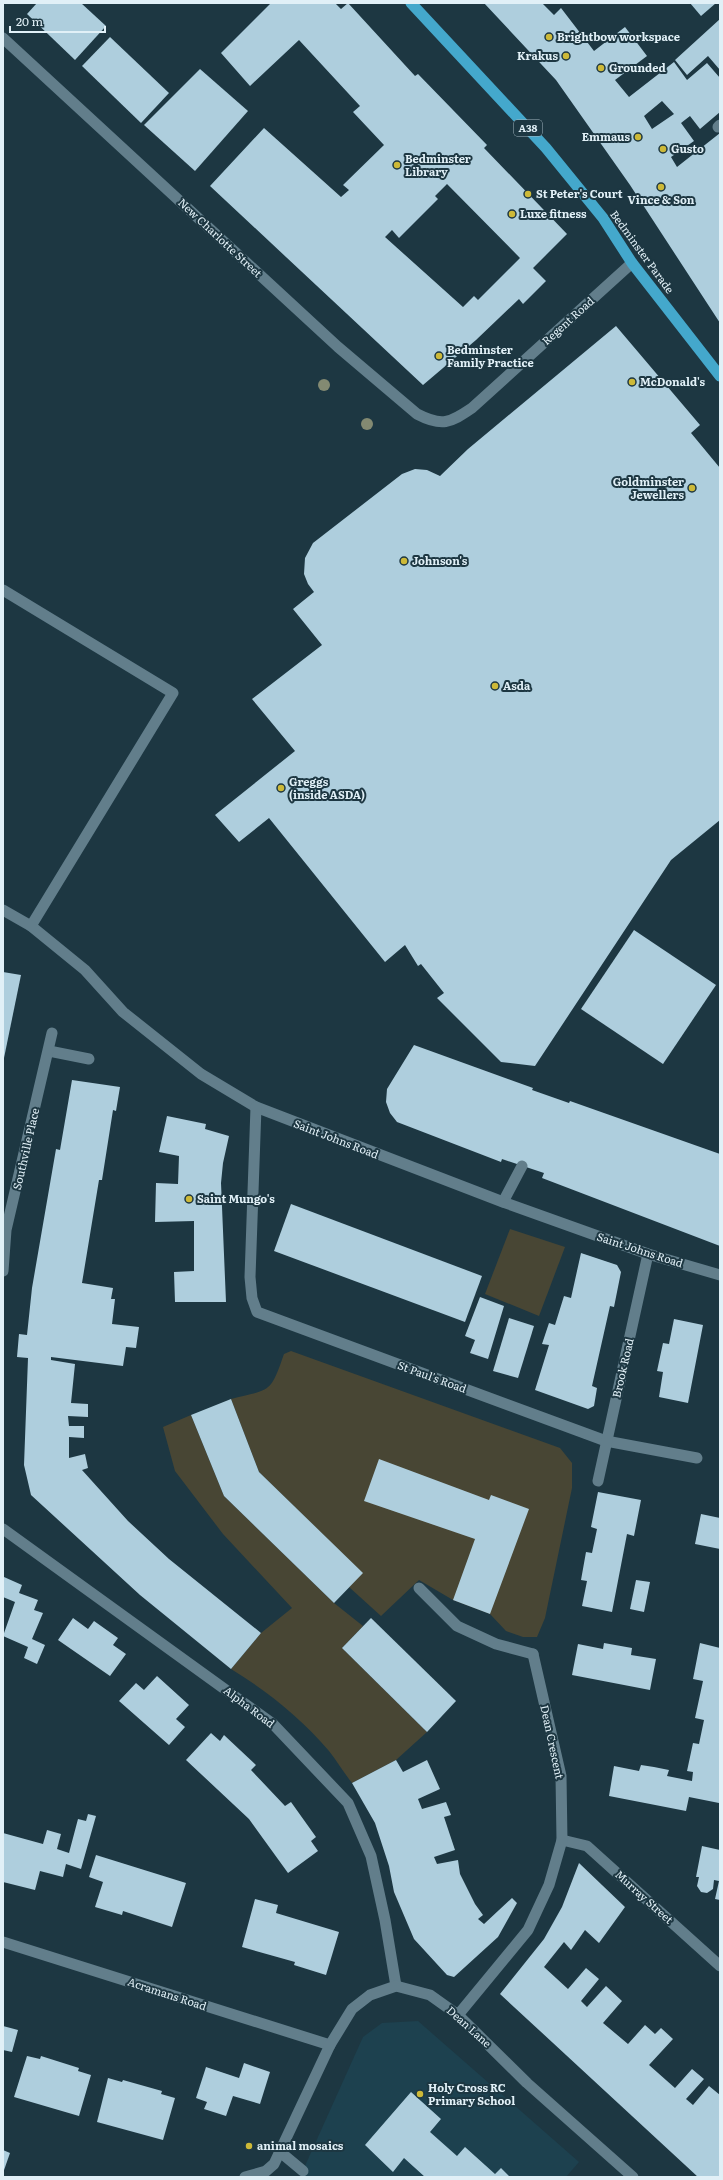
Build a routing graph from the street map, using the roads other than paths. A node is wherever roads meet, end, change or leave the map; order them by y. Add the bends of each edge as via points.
1 (411, 3) edge
2 (3, 38) edge
3 (632, 263) junction
4 (720, 376) edge
5 (447, 423) joint
6 (3, 590) edge
7 (3, 910) edge
8 (31, 926) junction
9 (52, 1033) dead end
10 (49, 1051) junction
11 (89, 1059) dead end
12 (256, 1108) junction
13 (522, 1166) dead end
14 (503, 1202) junction
15 (648, 1254) junction
16 (3, 1271) edge
17 (720, 1275) edge
18 (606, 1441) junction
19 (697, 1458) dead end
20 (598, 1481) dead end
21 (3, 1528) edge
22 (419, 1588) dead end
23 (562, 1840) junction
24 (3, 1942) edge
25 (720, 1966) edge
26 (396, 1986) junction
27 (458, 2015) junction
28 (330, 2045) junction
29 (279, 2151) junction
30 (303, 2172) dead end
31 (245, 2177) edge
32 (633, 2177) edge

1 - 3 highway, Bedminster Parade / A38 via 546,148 603,218
2 - 5 street, New Charlotte Street via 338,347 417,414 431,422
3 - 4 highway, Bedminster Parade / A38
3 - 5 street, Regent Road via 472,408
6 - 8 street via 173,693
7 - 8 street, Saint Johns Road
8 - 12 street, Saint Johns Road via 85,970 123,1012 201,1074
9 - 10 street, Southville Place
10 - 11 street
10 - 16 street, Southville Place via 6,1230
12 - 14 street, Saint Johns Road
12 - 18 street, St Paul's Road via 250,1277 252,1298 257,1312
13 - 14 street
14 - 15 street, Saint Johns Road
15 - 17 street, Saint Johns Road
15 - 18 street, Brook Road
18 - 19 street, St Paul's Road
18 - 20 street, Brook Road
21 - 26 street, Alpha Road via 273,1724 348,1802 371,1856
22 - 23 street, Dean Crescent via 457,1626 496,1644 533,1654 561,1776
23 - 25 street, Murray Street via 587,1846
23 - 27 street, Dean Crescent via 549,1885 528,1930
24 - 28 street, Acramans Road
26 - 27 street, Dean Lane via 430,1994
26 - 28 street via 370,1995 352,2009
27 - 32 street, Dean Lane via 527,2084
28 - 29 street
29 - 30 street
29 - 31 street via 274,2164 266,2171

